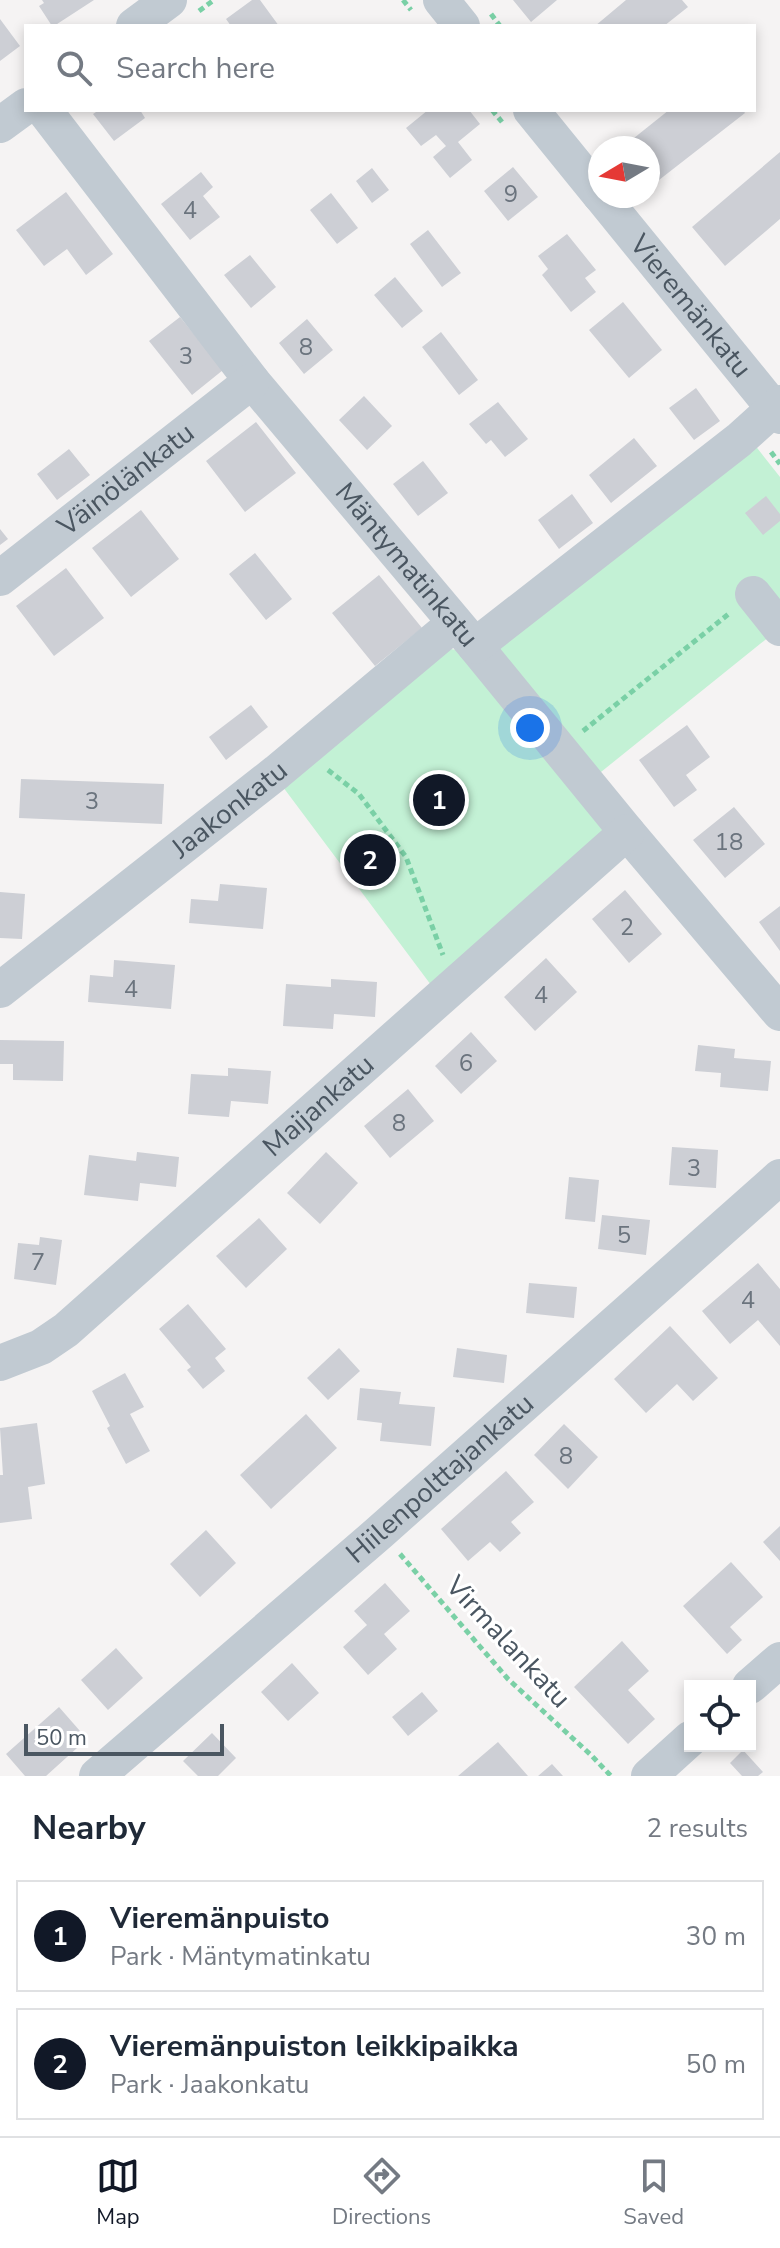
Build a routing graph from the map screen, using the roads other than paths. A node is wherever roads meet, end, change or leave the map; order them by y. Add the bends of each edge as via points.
1 (169, 0) edge
2 (441, 0) edge
3 (137, 24) edge
4 (460, 24) edge
5 (24, 107) edge
6 (46, 112) edge
7 (533, 112) edge
8 (0, 125) edge
9 (588, 179) edge
10 (612, 208) edge
11 (252, 381) junction
12 (778, 409) edge
13 (0, 578) edge
14 (753, 594) road end
15 (780, 628) edge
16 (465, 634) junction
17 (627, 832) junction
18 (0, 990) edge
19 (780, 1013) edge
20 (780, 1177) edge
21 (0, 1363) edge
22 (780, 1660) edge
23 (756, 1681) edge
24 (684, 1744) edge
25 (97, 1776) edge
26 (649, 1776) edge

1 - 3 street
2 - 4 street
5 - 8 street
6 - 11 street, Mäntymatinkatu
7 - 9 street, Vieremänkatu
10 - 12 street, Vieremänkatu
11 - 13 street, Väinölänkatu
11 - 16 street, Mäntymatinkatu
12 - 16 street, Jaakonkatu
14 - 15 street
16 - 17 street, Mäntymatinkatu
16 - 18 street, Jaakonkatu via 303,749
17 - 19 street, Mäntymatinkatu
17 - 21 street, Maijankatu via 66,1330 41,1347
20 - 25 street, Hiilenpolttajankatu
22 - 23 street
24 - 26 street

